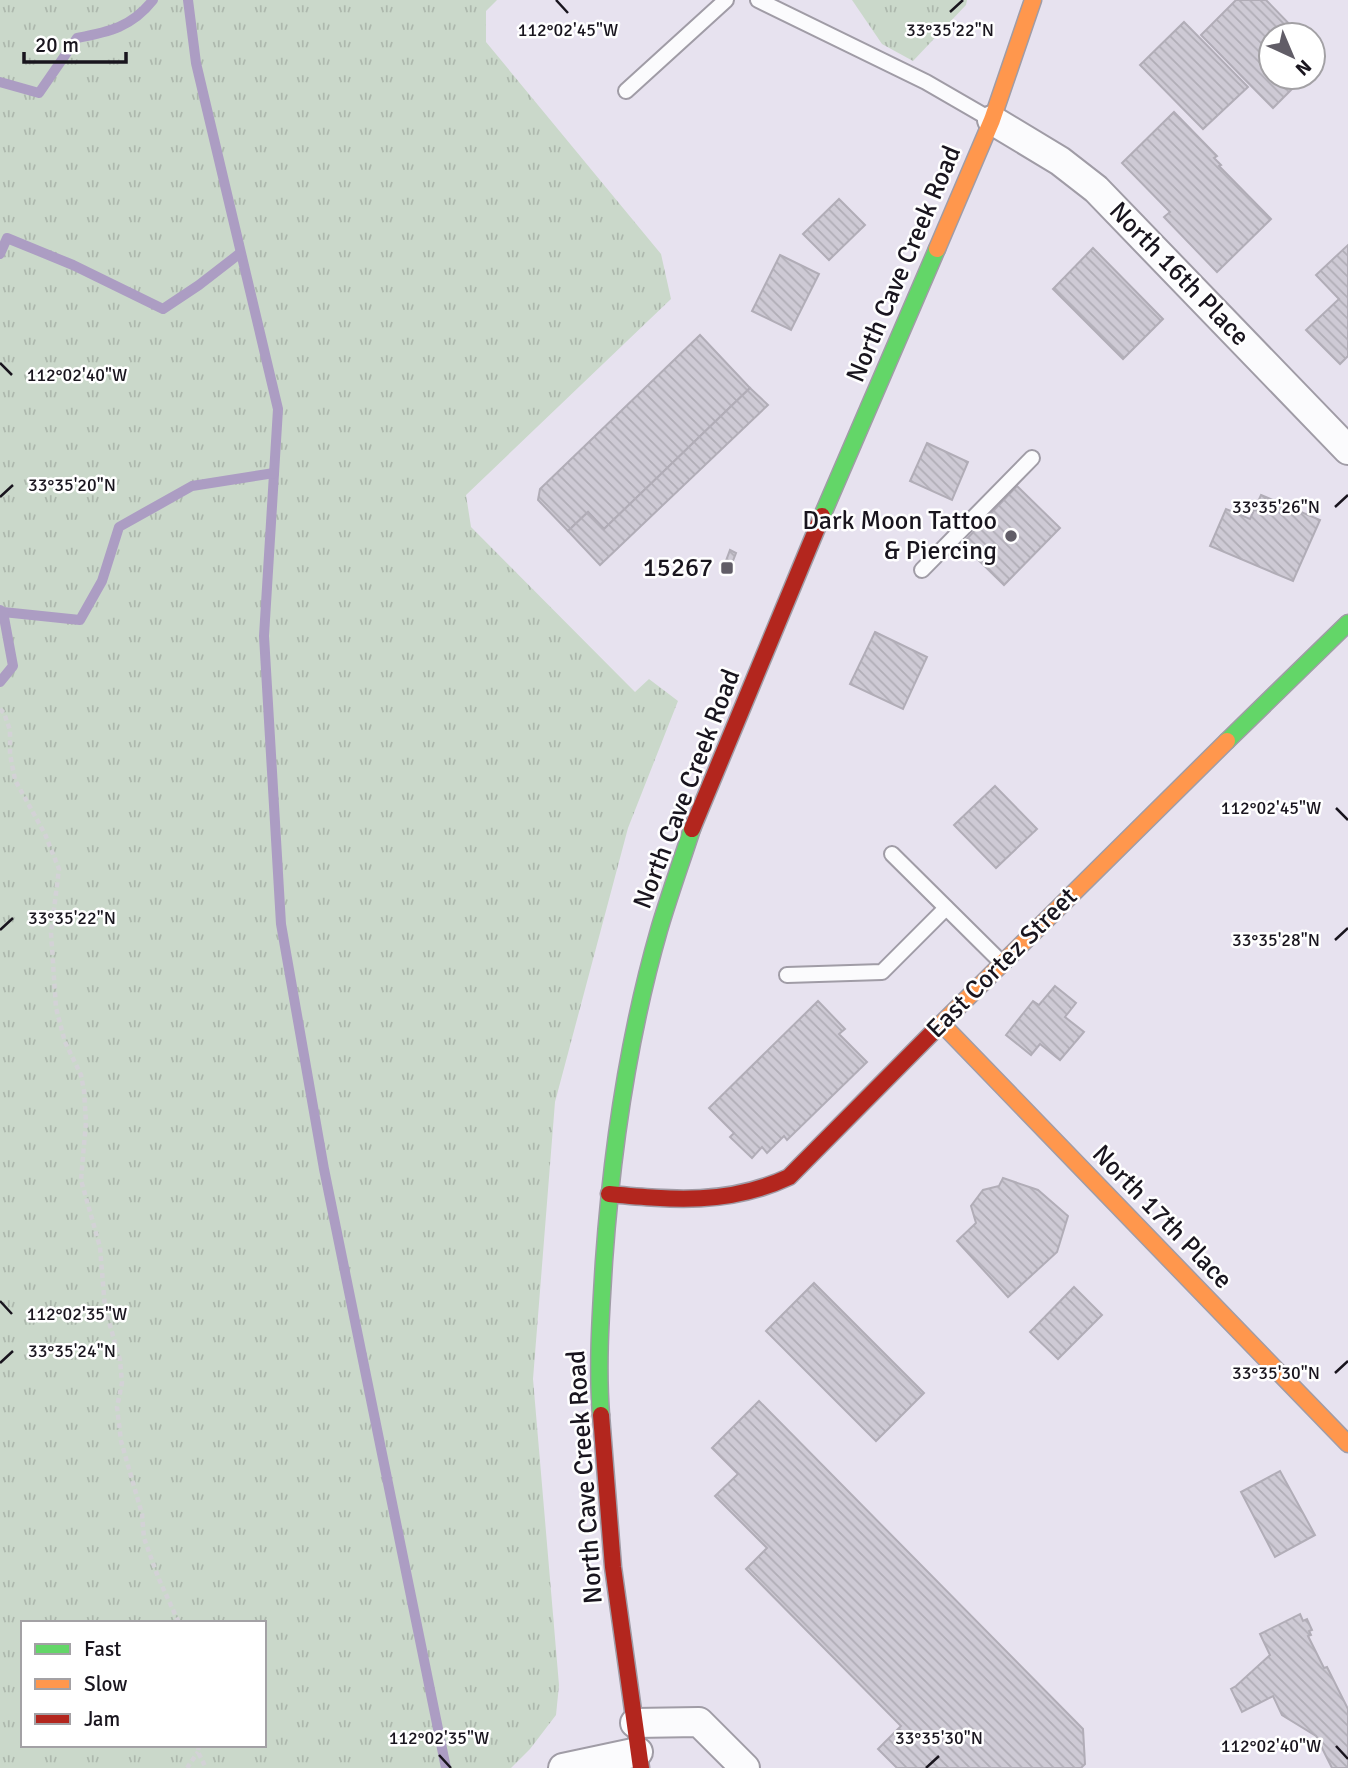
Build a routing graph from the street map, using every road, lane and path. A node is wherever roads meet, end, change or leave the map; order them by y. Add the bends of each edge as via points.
1 (726, 0) edge
2 (758, 0) edge
3 (1033, 0) edge
4 (626, 91) dead end
5 (992, 120) junction
6 (1348, 450) edge
7 (1032, 458) dead end
8 (922, 570) dead end
9 (1348, 623) edge
10 (0, 709) edge
11 (892, 854) dead end
12 (946, 908) junction
13 (1002, 963) junction
14 (787, 975) dead end
15 (942, 1024) junction
16 (610, 1194) junction
17 (1348, 1444) edge
18 (178, 1621) edge
19 (635, 1723) junction
20 (199, 1748) edge
21 (640, 1760) edge
22 (187, 1768) edge
23 (206, 1768) edge
24 (563, 1768) edge
25 (745, 1768) edge

1 - 4 lane
2 - 5 lane via 926,82
3 - 5 main road, North Cave Creek Road
5 - 6 street, North 16th Place via 1096,189
5 - 16 main road, North Cave Creek Road via 699,809 659,932 641,1009 617,1127
7 - 8 lane
9 - 13 main road, East Cortez Street
10 - 18 path via 10,730 15,780 60,869 51,933 56,1008 84,1091 81,1180 100,1247 105,1308 120,1360 117,1406 121,1441 142,1514 144,1538
11 - 12 lane
12 - 13 lane
12 - 14 lane via 882,972
13 - 15 main road, East Cortez Street
15 - 16 main road, East Cortez Street via 789,1177 771,1187 745,1195 676,1200
15 - 17 main road, North 17th Place
16 - 19 main road, North Cave Creek Road via 599,1393 613,1567
19 - 21 main road, North Cave Creek Road
19 - 25 street via 699,1722
20 - 22 path
20 - 23 path
21 - 24 street

